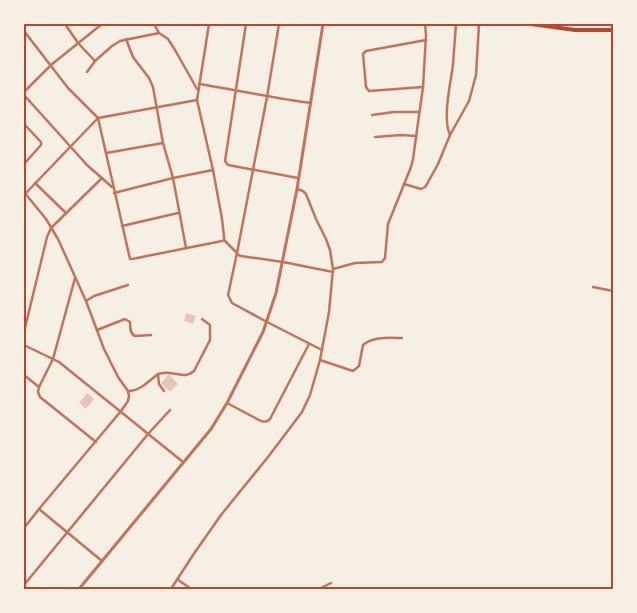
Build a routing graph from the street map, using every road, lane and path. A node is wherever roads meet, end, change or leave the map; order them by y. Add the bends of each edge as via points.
1 (65, 24) edge
2 (102, 24) edge
3 (155, 24) edge
4 (209, 24) edge
5 (246, 24) edge
6 (279, 24) edge
7 (323, 24) edge
8 (425, 24) edge
9 (456, 24) edge
10 (480, 24) edge
11 (531, 24) edge
12 (613, 30) edge
13 (24, 31) edge
14 (159, 33) junction
15 (126, 39) junction
16 (426, 40) junction
17 (78, 43) junction
18 (95, 61) junction
19 (51, 65) junction
20 (87, 72) dead end
21 (199, 84) junction
22 (422, 87) junction
23 (198, 90) junction
24 (235, 90) junction
25 (24, 94) edge
26 (268, 97) junction
27 (197, 100) junction
28 (311, 103) junction
29 (158, 108) junction
30 (419, 112) junction
31 (372, 115) dead end
32 (98, 118) junction
33 (24, 124) edge
34 (450, 135) junction
35 (416, 136) junction
36 (375, 137) dead end
37 (163, 143) junction
38 (71, 146) junction
39 (106, 153) junction
40 (24, 164) edge
41 (213, 170) junction
42 (254, 170) junction
43 (102, 178) junction
44 (173, 178) junction
45 (298, 178) junction
46 (35, 183) junction
47 (404, 184) junction
48 (113, 188) junction
49 (297, 189) junction
50 (25, 193) edge
51 (114, 193) junction
52 (66, 213) junction
53 (178, 213) junction
54 (122, 226) junction
55 (51, 228) junction
56 (224, 240) junction
57 (186, 248) junction
58 (237, 253) junction
59 (283, 262) junction
60 (333, 271) junction
61 (75, 276) junction
62 (128, 285) dead end
63 (593, 287) dead end
64 (613, 291) edge
65 (86, 301) junction
66 (202, 319) dead end
67 (266, 322) junction
68 (97, 330) junction
69 (24, 332) edge
70 (151, 335) dead end
71 (402, 338) dead end
72 (309, 344) junction
73 (24, 346) edge
74 (322, 350) junction
75 (53, 358) junction
76 (320, 360) junction
77 (158, 374) junction
78 (24, 376) edge
79 (39, 387) junction
80 (128, 391) junction
81 (164, 391) dead end
82 (227, 403) junction
83 (170, 410) dead end
84 (121, 411) junction
85 (148, 434) junction
86 (96, 442) junction
87 (183, 462) junction
88 (39, 509) junction
89 (24, 528) edge
90 (67, 532) junction
91 (102, 561) junction
92 (178, 579) junction
93 (331, 583) dead end
94 (24, 585) edge
95 (79, 589) edge
96 (171, 589) edge
97 (191, 589) edge
98 (319, 589) edge

1 - 17 street
2 - 17 street
3 - 14 street
4 - 21 street
5 - 24 street
6 - 26 street
7 - 28 street
8 - 16 street
9 - 34 street via 447,113
10 - 34 street via 473,87
11 - 12 main road via 575,30
13 - 19 street
14 - 15 street
14 - 23 street via 168,39
15 - 18 street
15 - 29 street via 133,57 149,78
16 - 22 street
16 - 22 street via 363,54 369,91
17 - 18 street
17 - 19 street
18 - 20 street
19 - 25 street
19 - 32 street via 68,88
21 - 23 street
21 - 24 street
22 - 30 street
23 - 27 street
24 - 26 street
24 - 42 street via 225,161 228,165
25 - 38 street
26 - 28 street
26 - 42 street
27 - 29 street
27 - 41 street
28 - 45 street
29 - 32 street
29 - 37 street
30 - 31 street
30 - 35 street
32 - 38 street
32 - 39 street
33 - 40 street via 41,145
34 - 47 street via 425,188
35 - 36 street
35 - 47 street via 411,167
37 - 39 street
37 - 44 street
38 - 43 street
38 - 46 street
39 - 48 street
41 - 44 street
41 - 56 street
42 - 45 street
42 - 58 street
43 - 48 street
43 - 52 street
44 - 51 street
44 - 53 street
45 - 49 street
46 - 50 street
46 - 52 street
47 - 60 street via 388,224 384,260 354,263
48 - 51 street
49 - 59 street
49 - 60 street via 306,194 326,239
50 - 55 street
51 - 54 street
52 - 55 street
53 - 54 street
53 - 57 street
54 - 57 street via 132,260
55 - 61 street
55 - 69 street via 46,237
56 - 57 street
56 - 58 street
58 - 59 street
58 - 67 street via 229,300
59 - 60 street
59 - 67 street
60 - 74 street
61 - 65 street
61 - 75 street
62 - 65 street
63 - 64 street
65 - 68 street
66 - 77 street via 210,325 210,340 194,371 184,376
67 - 72 street
67 - 82 street
68 - 70 street via 125,319 130,322 133,336
68 - 80 street via 118,377
71 - 76 street via 366,342 359,366 353,371
72 - 74 street
72 - 82 street via 268,421 261,421
73 - 75 street
74 - 76 street
75 - 79 street
75 - 84 street
76 - 92 street via 302,412 221,515
77 - 80 street via 134,391
77 - 81 street via 158,384
78 - 79 street
79 - 86 street via 40,397
80 - 84 street via 128,401
82 - 87 street via 211,429
83 - 85 street
84 - 85 street
84 - 86 street
85 - 87 street
85 - 90 street
86 - 88 street
87 - 91 street
88 - 89 street
88 - 90 street
90 - 91 street
90 - 94 street
91 - 95 street
92 - 96 street
92 - 97 street
93 - 98 street

